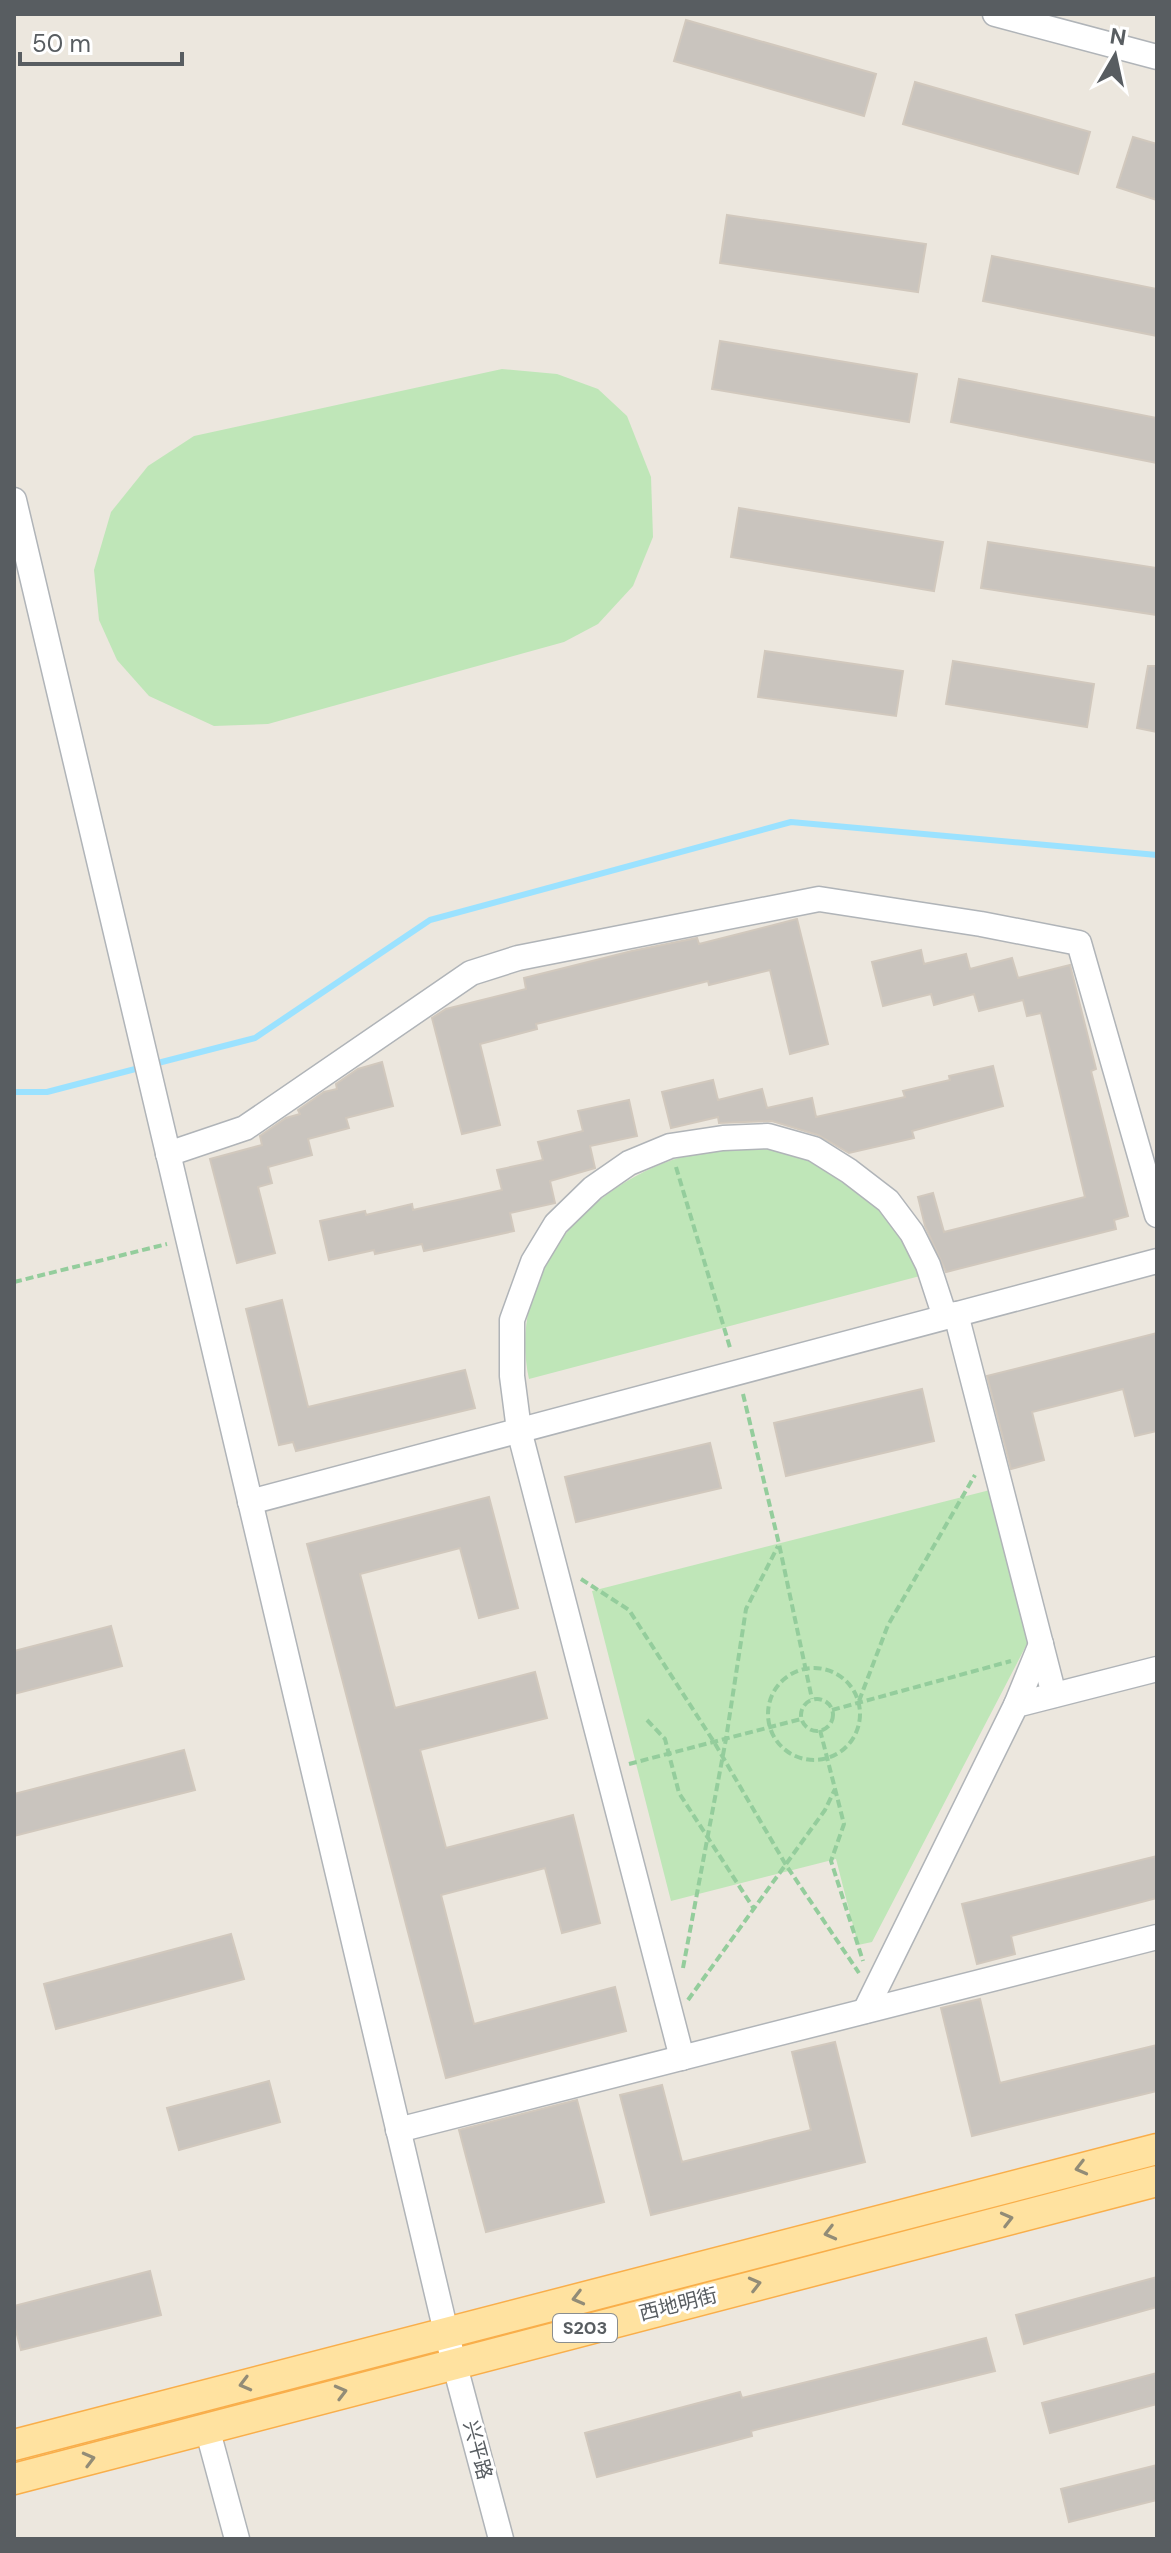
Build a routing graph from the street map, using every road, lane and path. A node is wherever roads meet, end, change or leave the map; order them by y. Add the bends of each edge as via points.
1 (995, 14) edge
2 (1157, 57) edge
3 (14, 500) edge
4 (670, 1146) junction
5 (168, 1154) junction
6 (1157, 1215) edge
7 (188, 1239) junction
8 (1157, 1261) edge
9 (14, 1282) edge
10 (950, 1316) junction
11 (737, 1372) junction
12 (519, 1430) junction
13 (990, 1449) junction
14 (250, 1502) junction
15 (779, 1544) junction
16 (554, 1562) junction
17 (1039, 1648) junction
18 (806, 1668) junction
19 (1157, 1669) edge
20 (1054, 1695) junction
21 (812, 1699) junction
22 (858, 1703) junction
23 (1016, 1705) junction
24 (832, 1710) junction
25 (801, 1719) junction
26 (647, 1720) dead end
27 (770, 1728) junction
28 (820, 1730) junction
29 (726, 1739) junction
30 (714, 1742) junction
31 (669, 1754) junction
32 (722, 1757) junction
33 (827, 1757) junction
34 (607, 1769) junction
35 (835, 1789) junction
36 (707, 1838) junction
37 (786, 1865) junction
38 (754, 1909) junction
39 (1157, 1937) edge
40 (681, 1974) dead end
41 (869, 2003) junction
42 (673, 2021) junction
43 (682, 2058) junction
44 (398, 2130) junction
45 (1157, 2149) edge
46 (1157, 2181) edge
47 (446, 2332) junction
48 (454, 2362) junction
49 (207, 2428) junction
50 (14, 2445) edge
51 (14, 2479) edge
52 (237, 2539) edge
53 (501, 2539) edge

1 - 2 street
3 - 5 street, 兴平路
4 - 10 street via 768,1136 814,1149 888,1201 912,1233
4 - 11 path
4 - 12 street via 629,1163 593,1188 556,1224 533,1262 512,1320
5 - 6 street via 245,1128 471,973 518,958 819,899 1079,943
5 - 7 street, 兴平路
7 - 9 path
7 - 14 street, 兴平路
8 - 10 street
10 - 11 street
10 - 13 street
11 - 12 street
11 - 15 path
12 - 14 street
12 - 16 street
13 - 17 street
13 - 22 path via 888,1625
14 - 44 street, 兴平路
15 - 18 path
15 - 29 path via 746,1609
16 - 30 path via 629,1610
16 - 34 street
17 - 20 street
17 - 22 path
17 - 23 street
18 - 21 path
18 - 22 path via 840,1676
18 - 27 path via 776,1687 769,1700
19 - 20 street
20 - 23 street
21 - 24 path via 827,1702
21 - 25 path via 803,1706
22 - 24 path
22 - 33 path via 857,1732 848,1745
23 - 41 street
24 - 28 path via 831,1721
25 - 27 path
25 - 28 path via 809,1729
26 - 31 path via 665,1739
27 - 29 path
27 - 33 path via 789,1753 804,1759
28 - 33 path
29 - 30 path
29 - 32 path
30 - 31 path
30 - 32 path
31 - 34 path
31 - 36 path via 679,1793
32 - 36 path
32 - 37 path
33 - 35 path
34 - 42 street
35 - 37 path
35 - 41 path via 844,1824 831,1861
36 - 38 path
36 - 40 path
37 - 38 path
37 - 41 path
38 - 42 path
39 - 41 street
41 - 43 street
42 - 43 street
43 - 44 street
44 - 47 street, 兴平路
45 -> 47 main road, 西地明街 / S203
48 -> 46 main road, 西地明街 / S203
47 - 48 street, 兴平路
47 -> 50 main road, 西地明街 / S203
49 -> 48 main road, 西地明街 / S203
48 - 53 street, 兴平路
51 -> 49 main road, 西地明街 / S203
49 - 52 street

